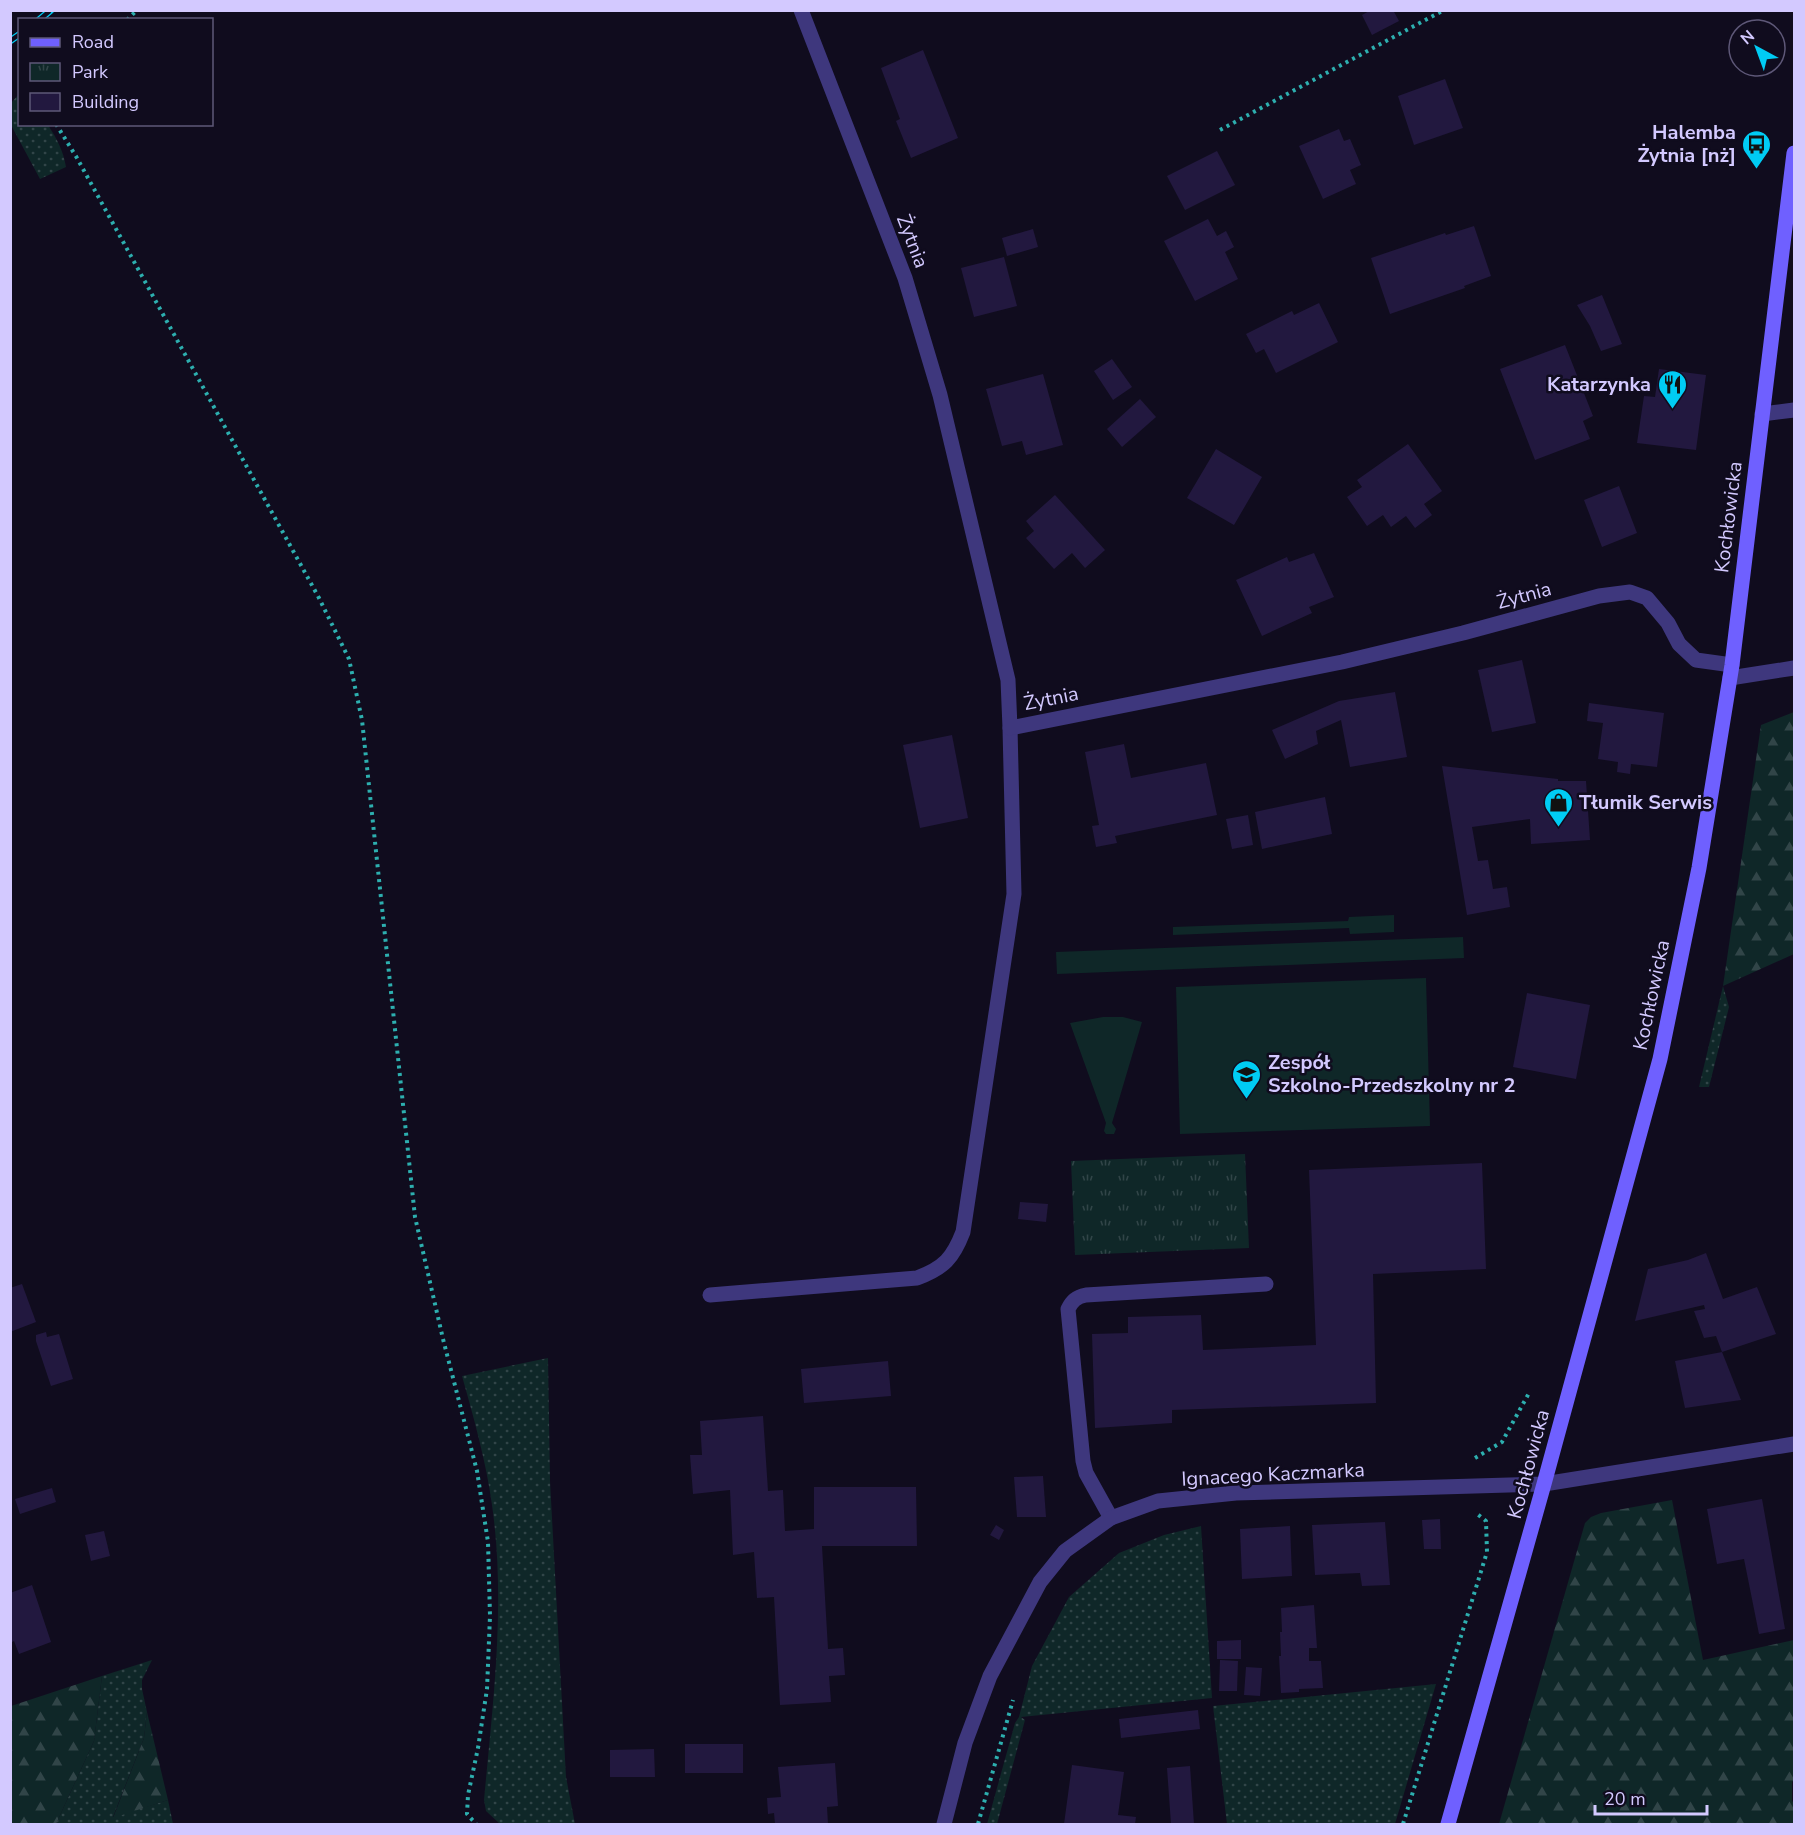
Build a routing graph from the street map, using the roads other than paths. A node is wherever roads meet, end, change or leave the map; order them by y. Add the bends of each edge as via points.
1 (801, 10) edge
2 (1794, 153) edge
3 (1794, 410) edge
4 (1762, 414) junction
5 (1794, 668) edge
6 (1731, 671) junction
7 (1010, 728) junction
8 (1266, 1284) dead end
9 (710, 1295) dead end
10 (1794, 1444) edge
11 (1544, 1484) junction
12 (1111, 1518) junction
13 (944, 1824) edge
14 (1448, 1824) edge

1 - 7 street, Żytnia via 905,278 940,395 1008,680
2 - 4 street, Kochłowicka
3 - 4 street
4 - 6 street, Kochłowicka
5 - 6 street, Żytnia
6 - 7 street, Żytnia via 1696,660 1678,644 1668,623 1647,598 1630,592 1599,596 1342,662
6 - 11 street, Kochłowicka via 1699,868 1660,1059
7 - 9 street via 1014,894 963,1232 955,1252 937,1270 918,1278
8 - 12 street via 1086,1295 1071,1303 1068,1310 1083,1461
10 - 11 street, Ignacego Kaczmarka
11 - 12 street, Ignacego Kaczmarka via 1236,1492 1158,1501
11 - 14 street, Kochłowicka
12 - 13 street, Ignacego Kaczmarka via 1065,1551 1040,1582 990,1676 965,1743

